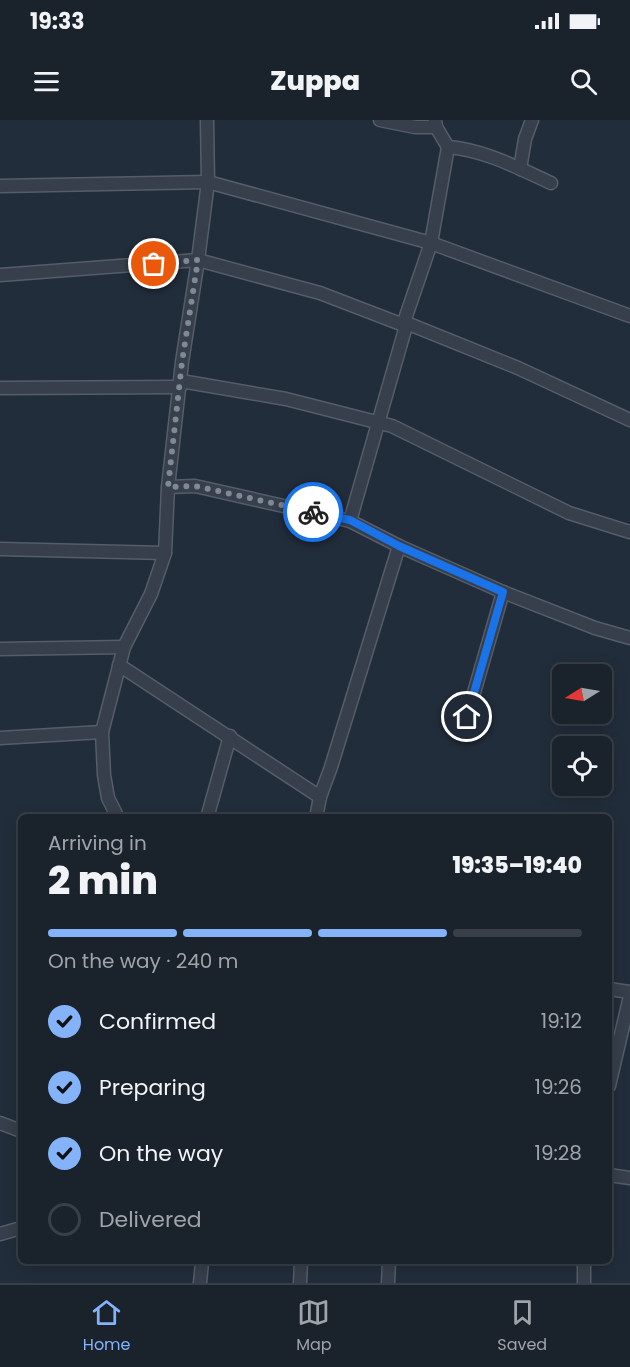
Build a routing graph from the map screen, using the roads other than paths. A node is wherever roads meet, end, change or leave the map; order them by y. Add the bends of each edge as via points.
1 (207, 120) edge
2 (380, 120) edge
3 (532, 120) edge
4 (436, 123) edge
5 (448, 147) junction
6 (520, 169) junction
7 (208, 182) junction
8 (551, 183) dead end
9 (0, 186) edge
10 (431, 243) junction
11 (198, 260) junction
12 (0, 275) edge
13 (630, 316) edge
14 (405, 324) junction
15 (181, 384) junction
16 (0, 388) edge
17 (630, 420) edge
18 (379, 424) junction
19 (168, 487) junction
20 (350, 520) junction
21 (630, 532) edge
22 (399, 546) junction
23 (0, 549) edge
24 (165, 553) junction
25 (503, 592) junction
26 (630, 638) edge
27 (124, 646) junction
28 (0, 649) edge
29 (119, 665) junction
30 (467, 717) dead end
31 (102, 732) junction
32 (230, 736) junction
33 (0, 738) edge
34 (320, 797) junction
35 (116, 814) edge
36 (208, 814) edge
37 (317, 814) edge
38 (612, 990) edge
39 (630, 994) edge
40 (612, 1073) edge
41 (0, 1123) edge
42 (18, 1130) edge
43 (612, 1175) edge
44 (630, 1178) edge
45 (18, 1229) edge
46 (0, 1234) edge
47 (202, 1264) edge
48 (301, 1264) edge
49 (389, 1264) edge
50 (584, 1264) edge
51 (200, 1283) edge
52 (300, 1283) edge
53 (388, 1283) edge
54 (584, 1283) edge

1 - 7 street
2 - 4 street via 415,127
3 - 6 street
4 - 5 street
5 - 6 street via 465,148
5 - 10 street
6 - 8 street
7 - 9 street
7 - 10 street
7 - 11 street
10 - 13 street
10 - 14 street
11 - 12 street
11 - 14 street via 320,293
11 - 15 street
14 - 17 street via 518,368
14 - 18 street
15 - 16 street
15 - 18 street via 286,399
15 - 19 street
18 - 20 street
18 - 21 street via 392,426 569,513
19 - 20 street via 195,486
19 - 24 street
20 - 22 street
22 - 25 street
22 - 34 street
23 - 24 street
24 - 27 street via 151,594
25 - 26 street
25 - 30 street
27 - 28 street
27 - 29 street
29 - 31 street
29 - 32 street
31 - 33 street
31 - 35 street via 104,775
32 - 34 street
32 - 36 street
34 - 37 street
38 - 39 street
39 - 40 street
41 - 42 street
43 - 44 street
45 - 46 street
47 - 51 street
48 - 52 street
49 - 53 street
50 - 54 street

